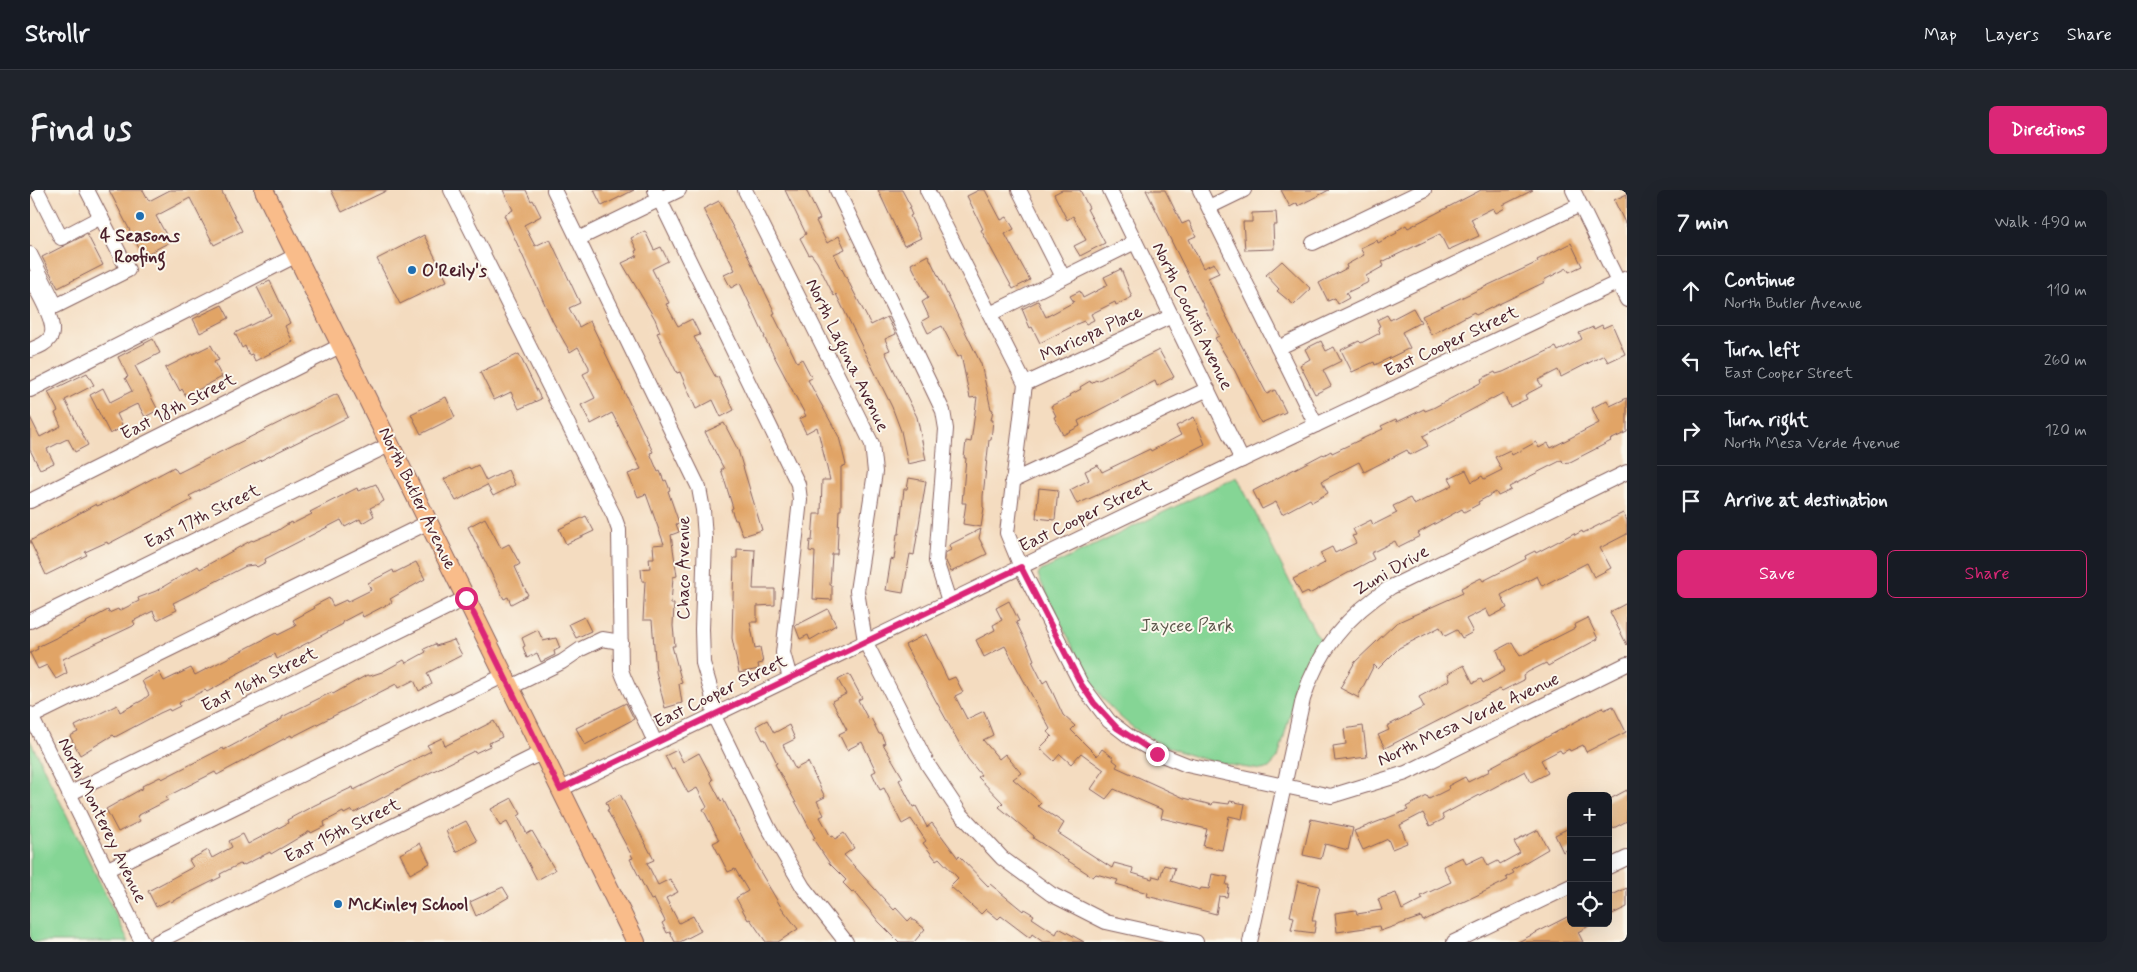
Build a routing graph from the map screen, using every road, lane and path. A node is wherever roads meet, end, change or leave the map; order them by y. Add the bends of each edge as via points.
1 (37, 190) edge
2 (87, 190) edge
3 (264, 190) edge
4 (452, 190) edge
5 (554, 190) edge
6 (679, 190) edge
7 (745, 190) edge
8 (837, 190) edge
9 (927, 190) edge
10 (1019, 190) edge
11 (1110, 190) edge
12 (1200, 190) edge
13 (1244, 190) edge
14 (1424, 190) edge
15 (1573, 190) edge
16 (658, 195) edge
17 (1580, 205) junction
18 (1209, 207) junction
19 (101, 217) junction
20 (578, 239) junction
21 (1135, 242) junction
22 (1312, 243) dead end
23 (30, 254) edge
24 (296, 255) junction
25 (1063, 277) junction
26 (30, 278) edge
27 (1623, 280) edge
28 (1627, 300) edge
29 (990, 314) junction
30 (1172, 316) junction
31 (342, 345) junction
32 (1278, 348) junction
33 (30, 350) edge
34 (1025, 384) junction
35 (1208, 389) junction
36 (30, 390) edge
37 (1316, 425) junction
38 (391, 444) junction
39 (1242, 460) junction
40 (1627, 472) edge
41 (1012, 481) junction
42 (30, 501) edge
43 (429, 522) junction
44 (1021, 567) junction
45 (466, 598) junction
46 (949, 601) junction
47 (30, 621) edge
48 (865, 641) junction
49 (621, 642) junction
50 (1627, 664) edge
51 (790, 678) junction
52 (508, 681) junction
53 (31, 715) edge
54 (714, 716) junction
55 (655, 743) junction
56 (543, 752) junction
57 (1285, 786) junction
58 (560, 789) junction
59 (69, 794) junction
60 (1627, 858) edge
61 (1612, 865) edge
62 (106, 870) junction
63 (1567, 888) edge
64 (142, 942) edge
65 (157, 942) edge
66 (636, 942) edge
67 (846, 942) edge
68 (1196, 942) edge
69 (1250, 942) edge
70 (1454, 942) edge

1 - 19 street via 61,238
2 - 19 street
3 - 24 main road, North Butler Avenue
4 - 49 street via 614,516 619,530
5 - 20 street, Chaco Avenue
6 - 16 street
7 - 48 street, North Laguna Avenue via 872,444 875,472 857,590
8 - 46 street via 943,411 946,429 936,561
9 - 29 street
10 - 25 street
11 - 21 street, North Cochiti Avenue
12 - 18 street
13 - 18 street
14 - 22 street
15 - 17 street
16 - 20 street
16 - 51 street via 798,484 800,500 783,653
17 - 27 street
17 - 32 street
18 - 32 street
19 - 23 street via 128,270 56,306
20 - 54 street, Chaco Avenue via 698,488 704,538 704,663
21 - 25 street
21 - 30 street, North Cochiti Avenue
24 - 31 main road, North Butler Avenue
24 - 36 street
25 - 29 street
26 - 33 street via 53,325 48,341
27 - 28 street
27 - 37 street, East Cooper Street
29 - 34 street
30 - 34 street, Maricopa Place
30 - 35 street, North Cochiti Avenue
31 - 38 main road, North Butler Avenue
31 - 42 street, East 18th Street
32 - 37 street
34 - 41 street, North Mesa Verde Avenue
35 - 39 street, North Cochiti Avenue
35 - 41 street
37 - 39 street, East Cooper Street
38 - 43 main road, North Butler Avenue
38 - 47 street, East 17th Street
39 - 44 street, East Cooper Street
40 - 57 street, Zuni Drive via 1391,587 1360,608 1329,644 1308,683
41 - 44 street, North Mesa Verde Avenue via 1007,533
43 - 45 main road, North Butler Avenue
43 - 53 street
44 - 46 street, East Cooper Street
44 - 57 street, North Mesa Verde Avenue via 1081,684 1097,708 1117,728 1171,760
45 - 52 main road, North Butler Avenue
45 - 59 street, East 16th Street
46 - 48 street, East Cooper Street
48 - 51 street, East Cooper Street
48 - 68 street, North Laguna Avenue via 928,765 960,813 1002,858 1051,894 1106,922
49 - 52 street via 602,639 562,662
49 - 55 street via 621,670 625,682
50 - 57 street, North Mesa Verde Avenue via 1406,773 1332,796
51 - 54 street, East Cooper Street
52 - 56 main road, North Butler Avenue
52 - 62 street
53 - 59 street, North Monterey Avenue
54 - 55 street, East Cooper Street
54 - 67 street, Chaco Avenue via 768,826 804,886
55 - 58 street, East Cooper Street
56 - 58 main road, North Butler Avenue
56 - 65 street, East 15th Street
57 - 69 street, Zuni Drive
58 - 66 main road, North Butler Avenue
59 - 62 street, North Monterey Avenue
60 - 61 street
62 - 64 street, North Monterey Avenue
63 - 70 street

